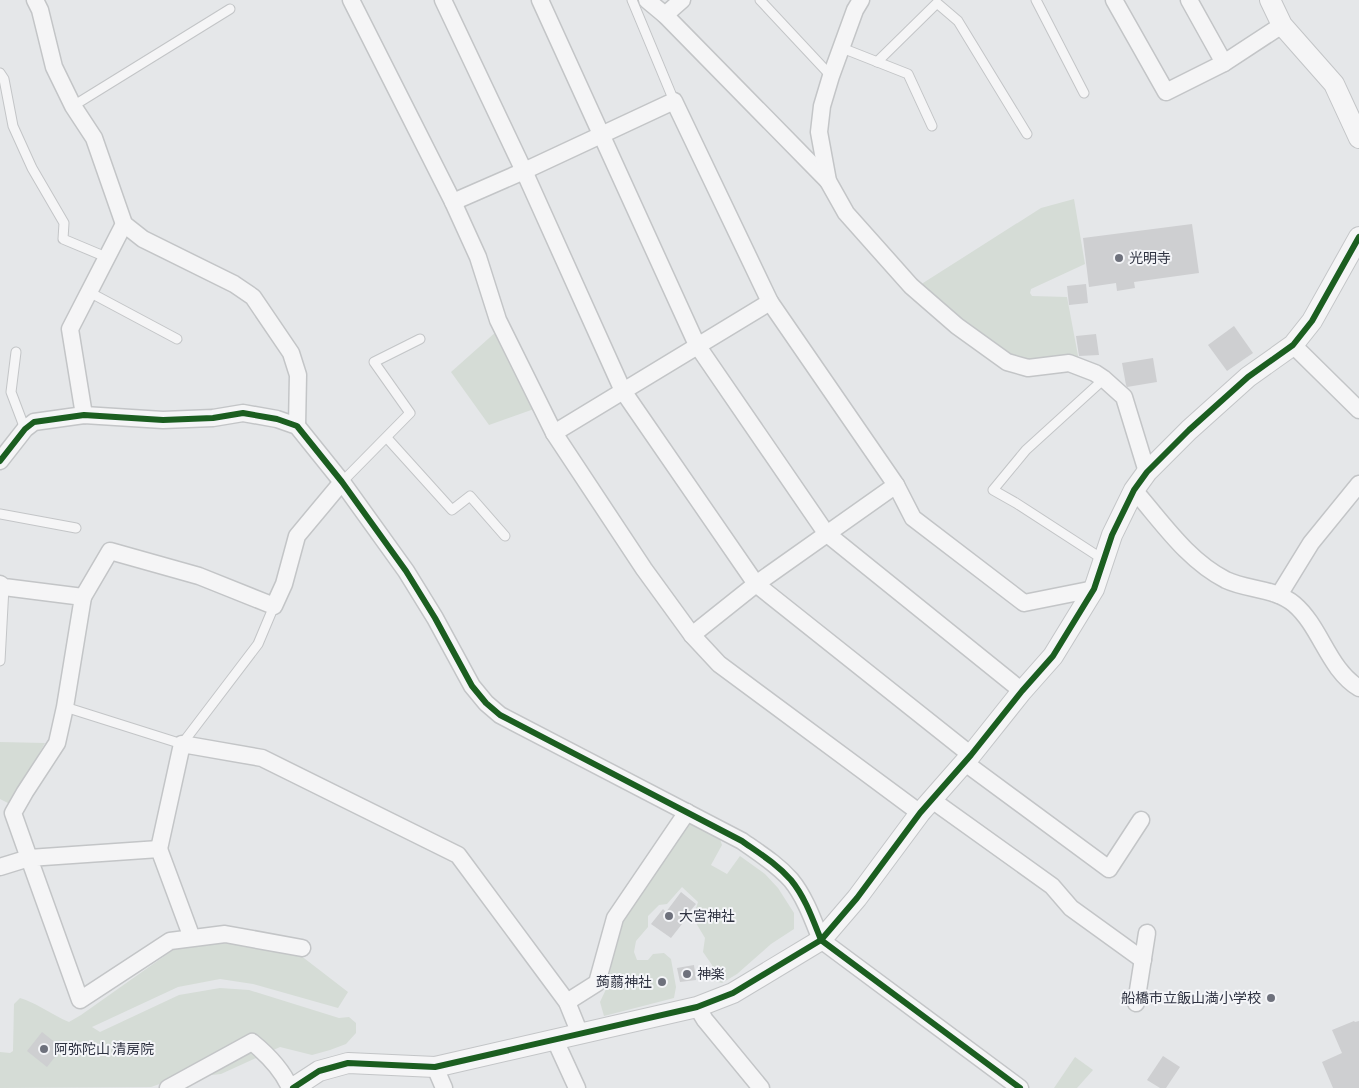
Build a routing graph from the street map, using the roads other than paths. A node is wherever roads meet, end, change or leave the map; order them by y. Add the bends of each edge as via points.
1 (35, 0) edge
2 (351, 0) edge
3 (444, 0) edge
4 (540, 0) edge
5 (632, 0) edge
6 (647, 0) edge
7 (682, 0) edge
8 (760, 0) edge
9 (1036, 0) edge
10 (1114, 0) edge
11 (1189, 0) edge
12 (1270, 0) edge
13 (854, 3) edge
14 (230, 9) dead end
15 (666, 15) junction
16 (1282, 25) junction
17 (842, 48) junction
18 (877, 62) junction
19 (1224, 62) junction
20 (0, 73) edge
21 (831, 76) junction
22 (1084, 92) dead end
23 (674, 101) junction
24 (73, 106) junction
25 (932, 126) dead end
26 (1027, 134) dead end
27 (600, 135) junction
28 (1359, 138) edge
29 (524, 171) junction
30 (828, 181) junction
31 (453, 202) junction
32 (124, 224) junction
33 (1359, 237) edge
34 (106, 257) junction
35 (89, 292) junction
36 (770, 302) junction
37 (177, 339) dead end
38 (420, 339) dead end
39 (697, 345) junction
40 (1293, 345) junction
41 (16, 352) dead end
42 (1104, 379) junction
43 (623, 391) junction
44 (1359, 410) edge
45 (84, 415) junction
46 (297, 426) junction
47 (25, 429) junction
48 (554, 432) junction
49 (387, 438) junction
50 (0, 461) edge
51 (1147, 472) junction
52 (342, 482) junction
53 (896, 485) junction
54 (1134, 490) junction
55 (1356, 493) edge
56 (0, 514) edge
57 (76, 528) dead end
58 (826, 533) junction
59 (505, 536) dead end
60 (1104, 560) junction
61 (756, 584) junction
62 (2, 585) edge
63 (1094, 589) junction
64 (1279, 595) junction
65 (83, 597) junction
66 (274, 606) junction
67 (692, 635) junction
68 (0, 662) edge
69 (1359, 688) edge
70 (1022, 691) junction
71 (65, 707) junction
72 (182, 744) junction
73 (968, 758) junction
74 (926, 807) junction
75 (687, 812) junction
76 (1140, 820) dead end
77 (159, 849) junction
78 (29, 858) junction
79 (0, 867) edge
80 (1147, 933) dead end
81 (192, 938) junction
82 (821, 940) junction
83 (302, 948) dead end
84 (1143, 960) junction
85 (567, 1002) junction
86 (1136, 1003) dead end
87 (697, 1006) junction
88 (580, 1034) junction
89 (555, 1040) junction
90 (435, 1067) junction
91 (168, 1088) edge
92 (292, 1088) edge
93 (444, 1088) edge
94 (577, 1088) edge
95 (761, 1088) edge
96 (1020, 1088) edge

1 - 24 street via 54,67
2 - 31 street
3 - 29 street
4 - 27 street
5 - 23 lane
6 - 15 street
7 - 15 street
8 - 21 lane
9 - 22 lane
10 - 19 street via 1166,92
11 - 19 street
12 - 16 street
13 - 17 street
14 - 24 lane
15 - 30 street
16 - 19 street
16 - 28 street via 1334,84
17 - 18 lane
17 - 21 street
18 - 25 lane via 908,74
18 - 26 lane via 937,3 958,21
20 - 34 lane via 13,126 32,168 64,223 63,239
21 - 30 street via 822,106 819,132
23 - 27 street
23 - 36 street
24 - 32 street via 94,138
27 - 29 street
27 - 39 street
29 - 31 street
29 - 43 street
30 - 42 street via 846,213 911,286 982,345 1008,362 1028,368 1069,363
31 - 48 street via 478,257 498,320
32 - 34 street
32 - 46 street via 143,239 234,284 253,297 291,353 298,374
33 - 40 street via 1312,322
34 - 35 street
35 - 37 lane
35 - 45 street via 70,329
36 - 39 street
36 - 53 street
38 - 49 lane via 374,362 410,413
39 - 43 street
39 - 58 street
40 - 44 street
40 - 51 street via 1248,377
41 - 47 lane via 11,392
42 - 51 street via 1124,397
42 - 60 lane via 1026,450 993,490
43 - 48 street
43 - 61 street
45 - 46 street via 163,420 243,413
45 - 47 street via 34,422
46 - 52 street
47 - 50 street
48 - 67 street via 644,569
49 - 52 lane
49 - 59 lane via 452,510 470,496
51 - 54 street
52 - 66 street via 298,536
52 - 75 street via 406,571 472,686 486,703 500,715
53 - 58 street
53 - 63 street via 913,518 1024,603
54 - 60 street
54 - 64 street via 1190,556 1227,580
55 - 64 street via 1311,543
56 - 57 lane
58 - 61 street
58 - 70 street
60 - 63 street
61 - 67 street
61 - 73 street
62 - 65 street
62 - 68 lane
63 - 70 street via 1053,656
64 - 69 street via 1306,617 1331,658
65 - 66 street via 110,551 199,576
65 - 71 street
66 - 72 lane via 258,644
67 - 74 street via 720,664
70 - 73 street
71 - 72 lane
71 - 78 street via 57,743 13,814
72 - 77 street
72 - 85 street via 262,758 458,855
73 - 74 street
73 - 76 street via 1109,868
74 - 82 street via 858,898
74 - 84 street via 1052,886 1071,908
75 - 82 street via 742,841 770,860 792,881
75 - 85 street via 615,918 597,983
77 - 78 street
77 - 81 street
78 - 79 street
78 - 81 street via 80,1000 170,941
80 - 84 street
81 - 83 street via 225,934
82 - 87 street via 733,993
82 - 96 street
84 - 86 street
85 - 88 street
87 - 88 street
87 - 95 street
88 - 89 street
89 - 90 street
89 - 94 street
90 - 92 street via 348,1063 318,1071
90 - 93 street
91 - 92 street via 252,1042 268,1055

